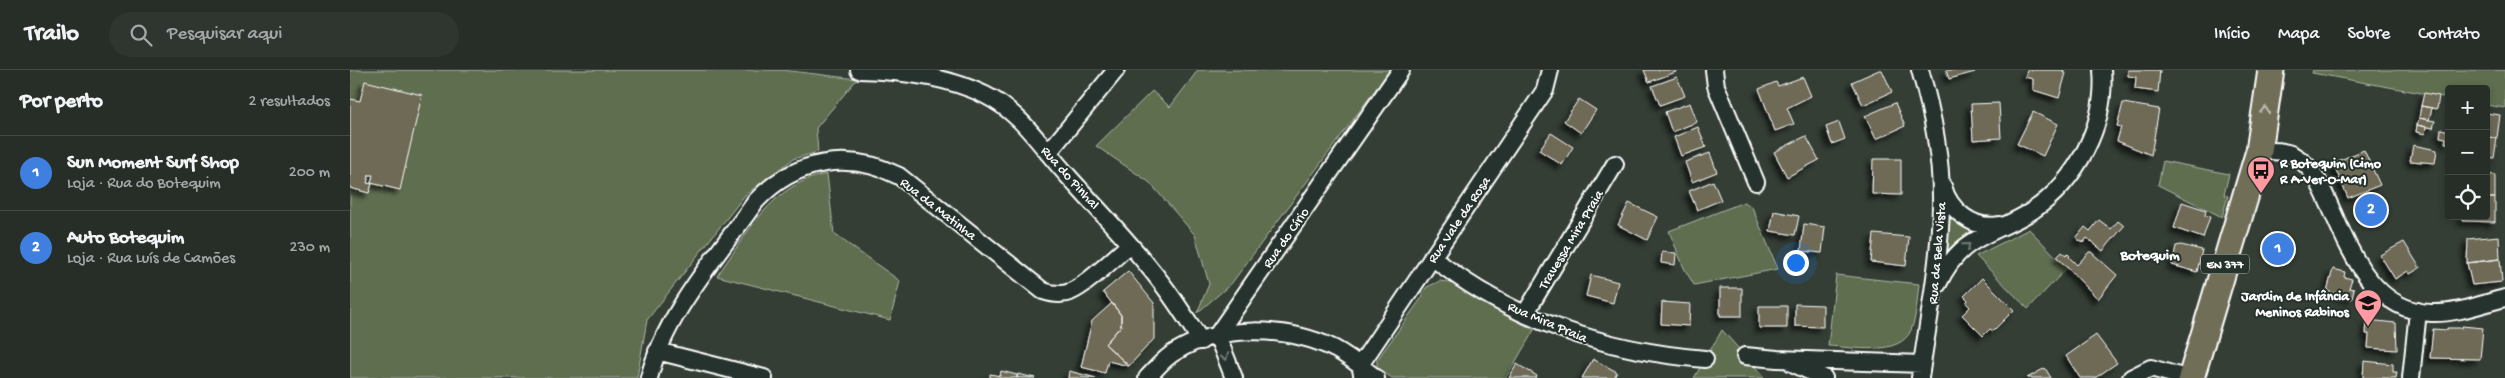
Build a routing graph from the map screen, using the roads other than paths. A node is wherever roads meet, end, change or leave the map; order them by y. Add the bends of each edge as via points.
1 (859, 70) edge
2 (1116, 70) edge
3 (1401, 70) edge
4 (1550, 70) edge
5 (1714, 70) edge
6 (1920, 70) edge
7 (2102, 70) edge
8 (2271, 70) edge
9 (901, 71) edge
10 (2259, 151) junction
11 (1048, 152) junction
12 (1615, 164) dead end
13 (1940, 176) junction
14 (1756, 182) dead end
15 (2008, 223) junction
16 (1129, 245) junction
17 (1432, 257) junction
18 (2505, 298) edge
19 (1932, 301) junction
20 (2418, 311) junction
21 (1525, 314) junction
22 (1209, 338) junction
23 (656, 351) junction
24 (1745, 356) dead end
25 (1705, 359) dead end
26 (1777, 359) junction
27 (1361, 371) edge
28 (1921, 371) edge
29 (649, 378) edge
30 (764, 378) edge
31 (1147, 378) edge
32 (1234, 378) edge
33 (1376, 378) edge
34 (1824, 378) edge
35 (2131, 378) edge
36 (2186, 378) edge
37 (2191, 378) edge
38 (2411, 378) edge

1 - 9 street, Rua do Pinhal
2 - 11 street
3 - 22 street, Rua do Círio
4 - 17 street, Rua Vale da Rosa via 1545,90
5 - 14 street via 1716,86
6 - 13 street, Rua da Bela Vista via 1936,137
7 - 15 street via 2100,109 2077,164 2048,199
10 -> 8 main road, EN 377
9 - 11 street, Rua do Pinhal via 986,95 1021,120
10 - 20 street via 2291,154 2304,162 2319,183 2345,240 2366,276 2389,300
10 - 37 main road, EN 377
11 - 16 street, Rua do Pinhal
12 - 21 street, Travessa Mira Praia
13 - 15 street via 1950,204 1967,219 1985,226
13 - 19 street, Rua da Bela Vista via 1941,222
19 -> 15 street via 1941,276 1965,247
16 - 22 street, Rua do Pinhal
16 - 23 street, Rua da Matinha via 1075,290 1063,294 1049,293 899,176 859,162 816,164 783,178 756,201 676,314
17 - 21 street, Rua Mira Praia via 1476,288
17 - 27 street, Rua Vale da Rosa
18 - 20 street via 2456,311
19 - 28 street, Rua da Bela Vista
20 - 38 street
21 - 25 street, Rua Mira Praia via 1599,343
22 - 27 street via 1262,332 1316,341 1335,350
22 - 31 street via 1173,353
22 -> 32 street, Rua do Pinhal
23 - 29 street, Rua da Matinha
23 - 30 street
24 - 26 street
26 - 28 street
26 - 34 street via 1799,365
27 - 33 street
35 - 36 street via 2151,368

